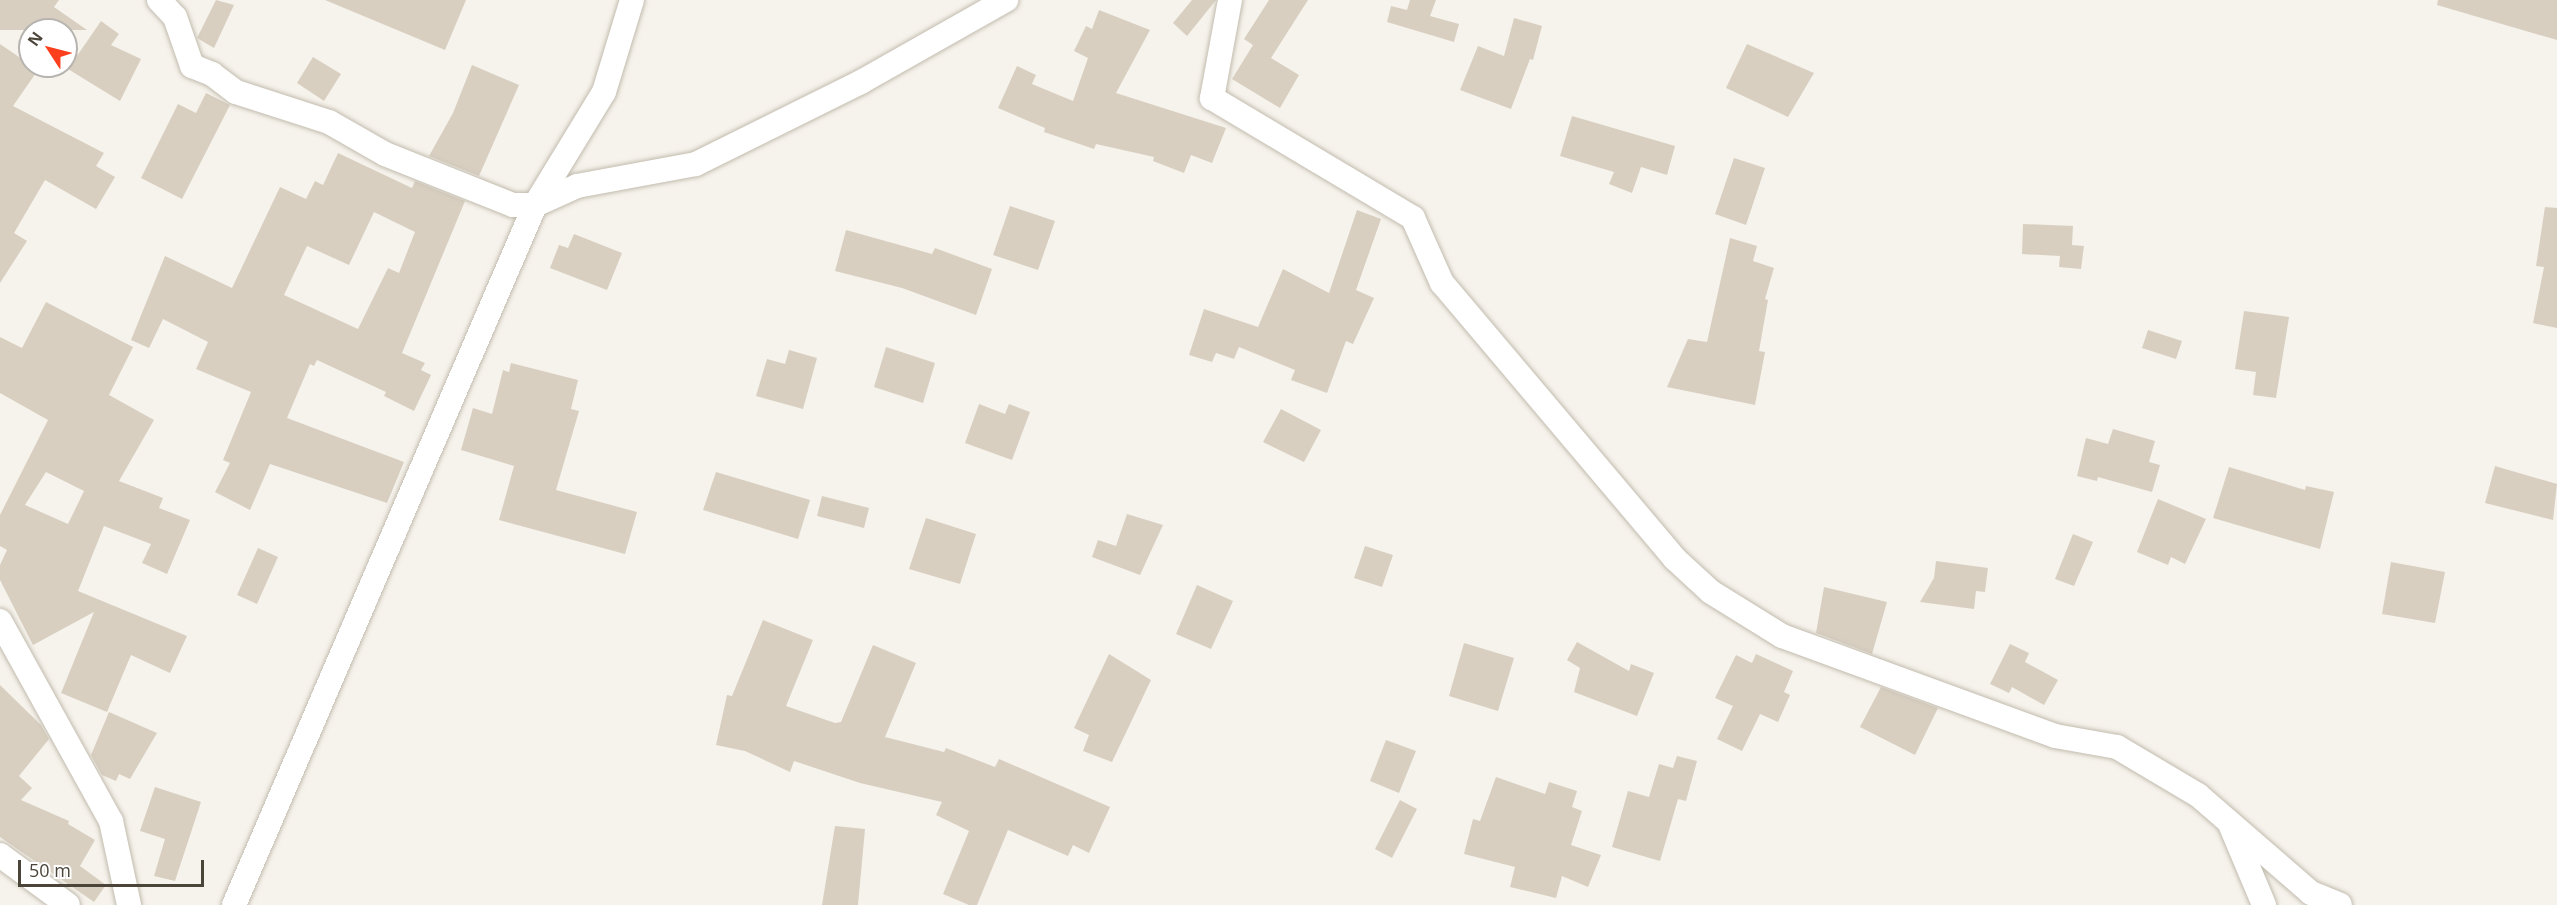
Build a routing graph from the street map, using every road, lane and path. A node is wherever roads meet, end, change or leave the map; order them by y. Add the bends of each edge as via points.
1 (159, 0) edge
2 (632, 0) edge
3 (1006, 0) edge
4 (1230, 0) edge
5 (535, 206) junction
6 (0, 621) edge
7 (2229, 821) junction
8 (0, 855) edge
9 (68, 905) edge
10 (129, 905) edge
11 (234, 905) edge
12 (2264, 905) edge
13 (2340, 905) edge

1 - 5 street via 175,17 192,66 212,74 236,92 329,122 385,154 513,204
2 - 5 street via 604,92
3 - 5 street via 861,82 696,164 577,186
4 - 7 street via 1212,98 1413,218 1442,283 1674,558 1711,592 1782,636 2055,735 2117,747 2198,795
5 - 11 street
6 - 10 street via 111,821
7 - 12 street
7 - 13 street via 2311,893
8 - 9 street

